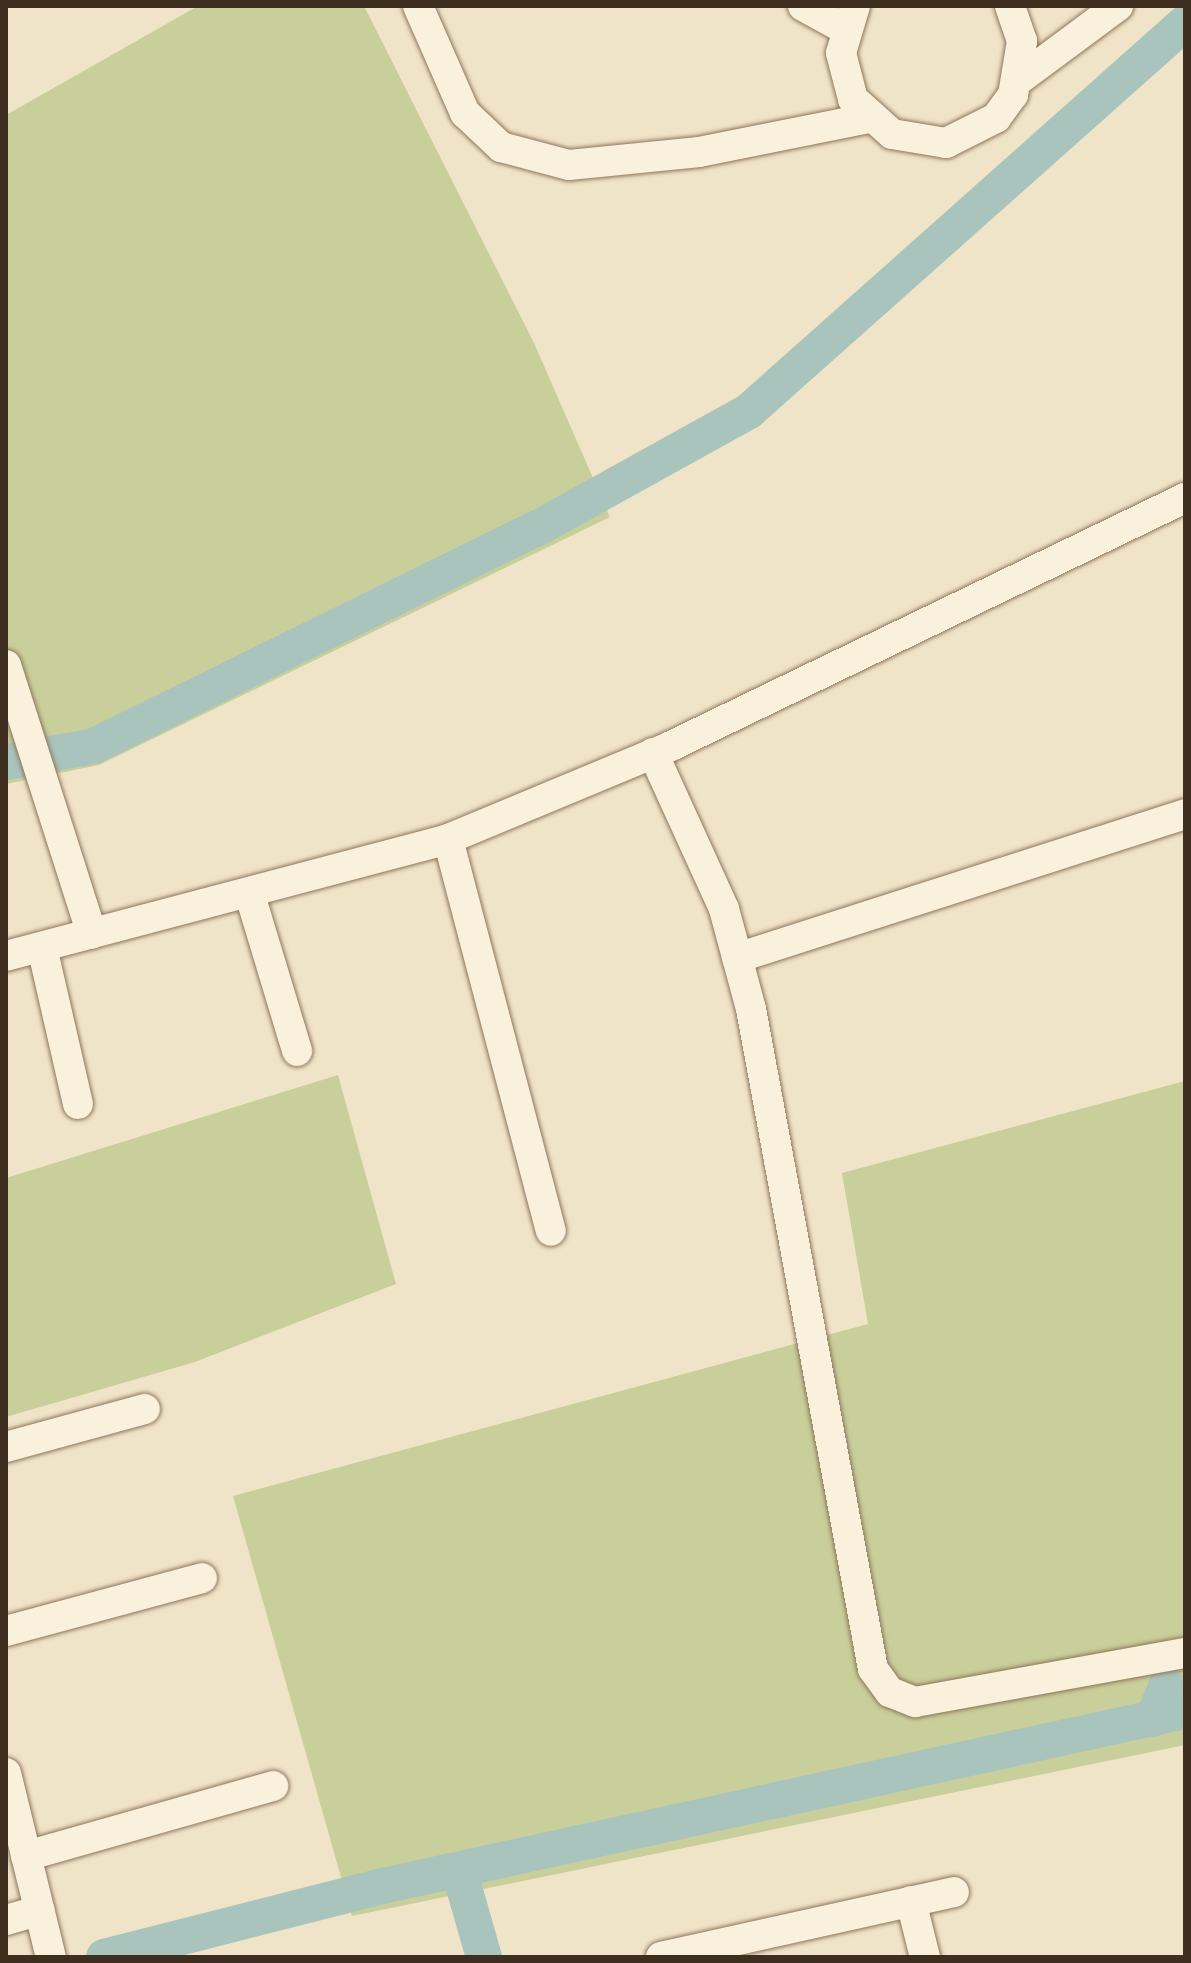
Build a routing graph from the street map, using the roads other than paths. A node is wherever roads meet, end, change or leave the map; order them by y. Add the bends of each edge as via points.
1 (418, 6) edge
2 (803, 6) edge
3 (1010, 6) edge
4 (1118, 6) edge
5 (850, 18) edge
6 (1017, 81) junction
7 (869, 118) junction
8 (1185, 498) edge
9 (6, 665) edge
10 (653, 753) junction
11 (1185, 814) edge
12 (448, 839) junction
13 (250, 895) junction
14 (92, 934) junction
15 (42, 947) junction
16 (6, 956) edge
17 (737, 958) junction
18 (297, 1051) dead end
19 (78, 1104) dead end
20 (551, 1231) dead end
21 (145, 1409) dead end
22 (6, 1447) edge
23 (202, 1578) dead end
24 (6, 1631) edge
25 (1185, 1653) edge
26 (6, 1773) edge
27 (273, 1786) dead end
28 (26, 1856) junction
29 (954, 1892) dead end
30 (911, 1901) junction
31 (40, 1910) junction
32 (6, 1920) edge
33 (51, 1956) edge
34 (661, 1957) edge
35 (925, 1957) edge

1 - 7 street via 465,113 501,147 569,165 699,152
2 - 5 street
3 - 6 street via 1022,41
4 - 6 street
5 - 7 street via 844,77
6 - 7 street via 996,118 946,143 892,134
8 - 10 street
9 - 14 street via 41,789
10 - 12 street
10 - 17 street via 724,909
11 - 17 street
12 - 13 street
12 - 20 street
13 - 14 street
13 - 18 street
14 - 15 street
15 - 16 street
15 - 19 street
17 - 25 street via 873,1669 890,1692 915,1702
21 - 22 street
23 - 24 street
26 - 28 street
27 - 28 street
28 - 31 street
29 - 30 street
30 - 34 street
30 - 35 street
31 - 32 street
31 - 33 street

